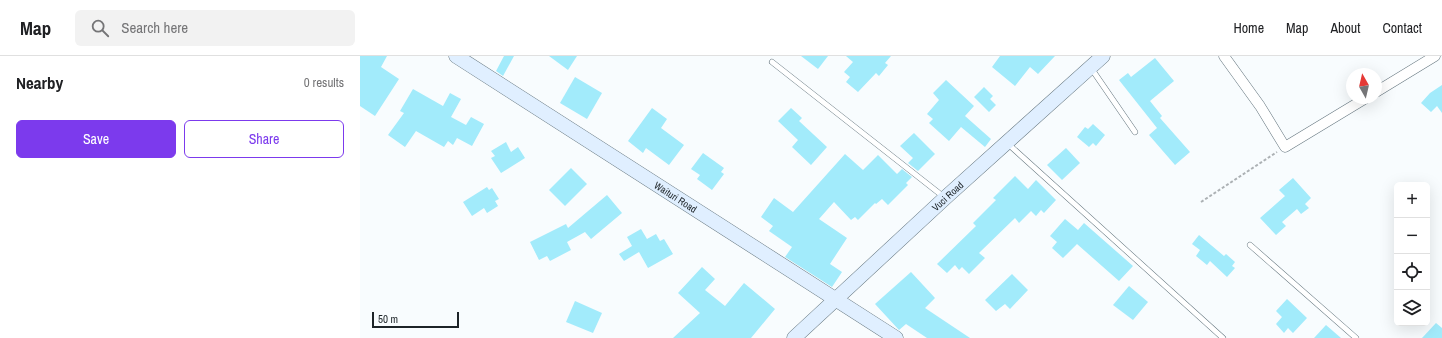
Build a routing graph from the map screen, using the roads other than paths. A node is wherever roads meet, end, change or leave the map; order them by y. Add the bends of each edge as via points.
1 (456, 56) edge
2 (1102, 56) edge
3 (1224, 56) edge
4 (1435, 56) edge
5 (772, 62) dead end
6 (1090, 67) junction
7 (1382, 88) edge
8 (1356, 104) edge
9 (1135, 132) dead end
10 (1007, 143) junction
11 (945, 198) junction
12 (1250, 245) dead end
13 (836, 299) junction
14 (794, 338) edge
15 (896, 338) edge
16 (1223, 338) edge
17 (1356, 338) edge

1 - 13 main road, Waituri Road
2 - 6 main road, Vuci Road
3 - 8 street via 1260,106 1285,147
4 - 7 street
5 - 11 lane
6 - 9 lane
6 - 10 main road, Vuci Road
10 - 11 main road, Vuci Road
10 - 16 lane
11 - 13 main road, Vuci Road
12 - 17 lane
13 - 14 main road, Vuci Road
13 - 15 main road, Waituri Road

